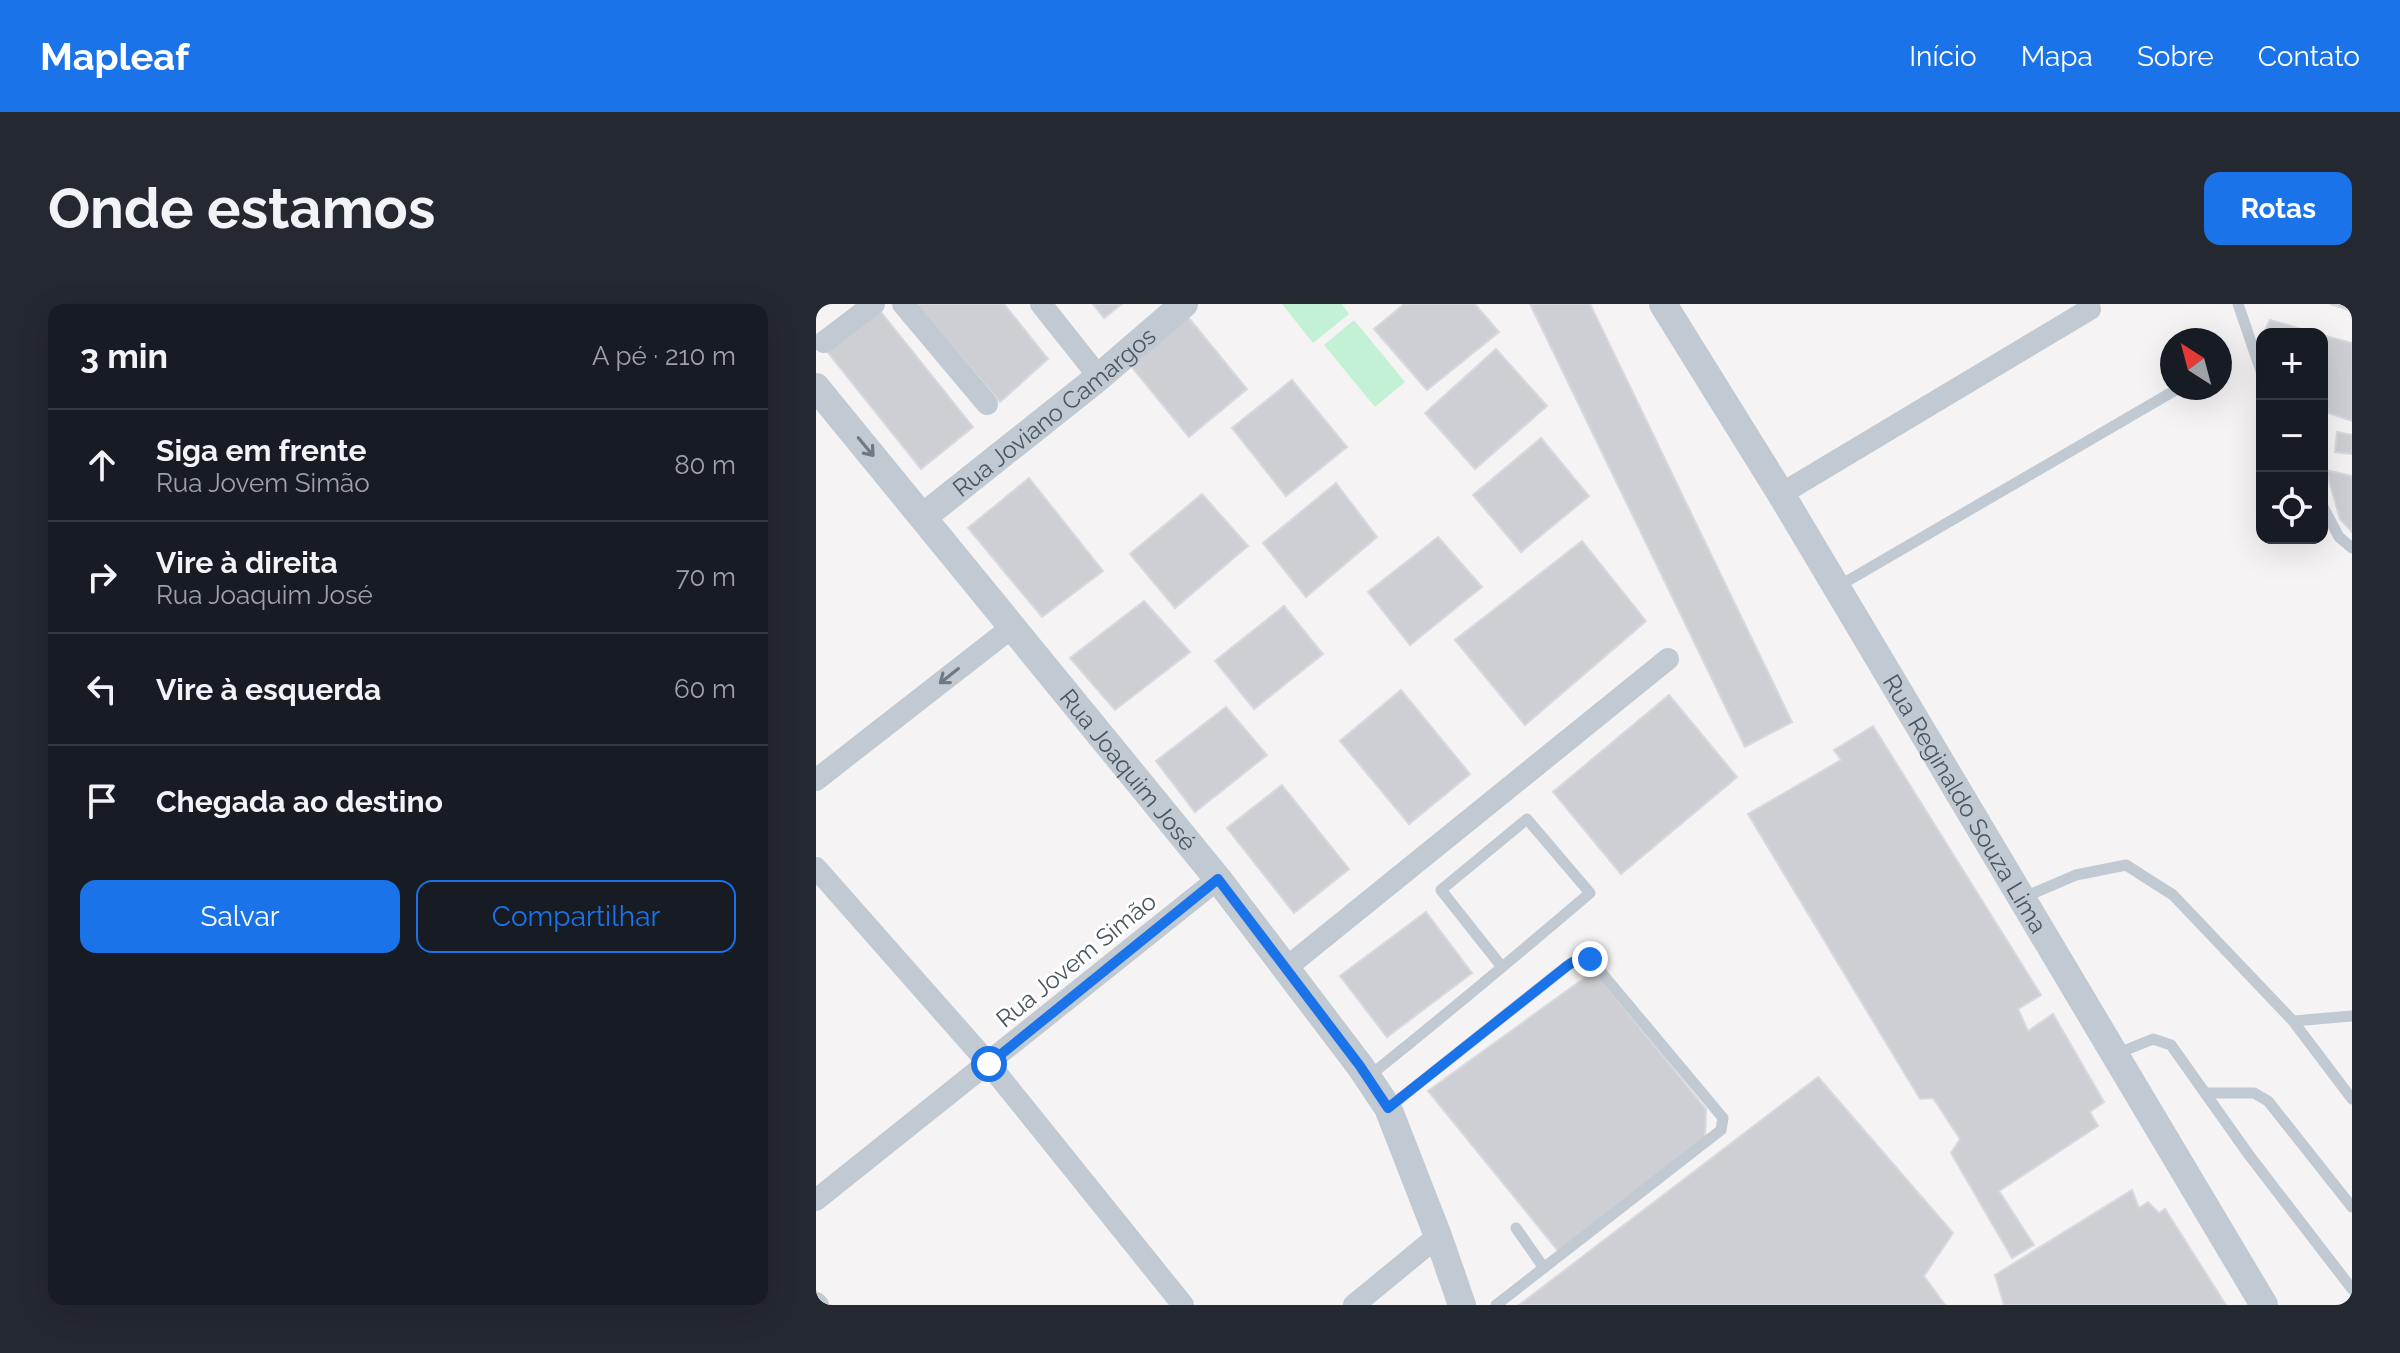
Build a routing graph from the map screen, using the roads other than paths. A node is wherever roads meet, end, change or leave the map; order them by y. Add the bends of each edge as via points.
1 (874, 304) edge
2 (903, 304) edge
3 (1041, 304) edge
4 (1184, 304) edge
5 (1663, 304) edge
6 (2238, 304) edge
7 (2090, 309) dead end
8 (824, 342) dead end
9 (2256, 356) edge
10 (1099, 377) junction
11 (816, 387) edge
12 (2160, 399) edge
13 (987, 404) dead end
14 (1781, 494) junction
15 (2328, 516) edge
16 (923, 517) junction
17 (2352, 548) edge
18 (1837, 588) junction
19 (1011, 628) junction
20 (1668, 659) dead end
21 (816, 780) edge
22 (816, 868) edge
23 (1218, 879) junction
24 (2021, 898) junction
25 (1502, 967) junction
26 (1286, 968) junction
27 (2352, 1016) edge
28 (2293, 1021) junction
29 (2115, 1054) junction
30 (989, 1064) junction
31 (1368, 1077) junction
32 (2205, 1093) junction
33 (2352, 1099) edge
34 (1388, 1108) junction
35 (816, 1200) edge
36 (2352, 1207) edge
37 (1516, 1228) dead end
38 (1438, 1236) junction
39 (1544, 1268) junction
40 (2351, 1286) edge
41 (1183, 1305) edge
42 (1354, 1305) edge
43 (1462, 1305) edge
44 (1496, 1305) edge
45 (2264, 1305) edge

1 - 8 street
2 - 13 street
3 - 10 street
4 - 10 street, Rua Joviano Camargos
5 - 14 street, Rua Reginaldo Souza Lima
6 - 9 lane
7 - 14 street
10 - 16 street, Rua Joviano Camargos
11 -> 16 street, Rua Joaquim José
12 - 18 lane
14 - 18 street, Rua Reginaldo Souza Lima
15 - 17 lane
16 - 19 street, Rua Joaquim José
18 - 24 street, Rua Reginaldo Souza Lima
19 -> 21 street
19 - 23 street, Rua Joaquim José
20 - 26 street
22 - 30 street
23 - 26 street, Rua Joaquim José
23 - 30 street, Rua Jovem Simão
24 - 28 lane via 2076,875 2126,865 2173,895
24 - 29 street, Rua Reginaldo Souza Lima
25 - 25 lane via 1590,893 1527,819 1441,890
25 - 31 lane
26 - 31 street, Rua Joaquim José
27 - 28 lane
28 - 33 lane
29 - 32 lane via 2153,1039 2171,1045
29 - 45 street, Rua Reginaldo Souza Lima
30 - 35 street, Rua Jovem Simão
30 - 41 street
31 - 34 street, Rua Joaquim José
32 - 36 lane via 2254,1093 2268,1101
32 - 40 lane
34 - 38 street, Rua Joaquim José
34 - 39 lane via 1567,966 1590,959 1723,1124
37 - 39 lane
38 - 42 street
38 - 43 street, Rua Joaquim José
39 - 44 lane

